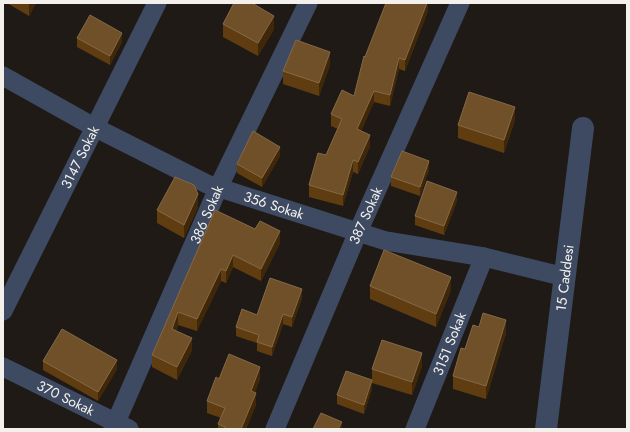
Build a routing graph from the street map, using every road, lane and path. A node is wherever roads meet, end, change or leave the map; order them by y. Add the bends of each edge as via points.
1 (157, 3) edge
2 (308, 3) edge
3 (460, 3) edge
4 (3, 76) edge
5 (94, 127) junction
6 (583, 128) dead end
7 (219, 186) junction
8 (358, 232) junction
9 (484, 258) junction
10 (565, 277) junction
11 (3, 311) edge
12 (3, 367) edge
13 (119, 427) edge
14 (275, 429) edge
15 (415, 429) edge
16 (546, 429) edge

1 - 5 street, 3147 Sokak
2 - 7 street, 386 Sokak
3 - 8 street, 387 Sokak
4 - 5 street, 356 Sokak
5 - 7 street, 356 Sokak via 207,184
5 - 11 street, 3147 Sokak
6 - 10 street, 15 Caddesi
7 - 8 street, 356 Sokak
7 - 13 street, 386 Sokak
8 - 9 street, 356 Sokak via 386,241
8 - 14 street, 387 Sokak
9 - 10 street, 356 Sokak
9 - 15 street, 3151 Sokak
10 - 16 street, 15 Caddesi
12 - 13 street, 370 Sokak

